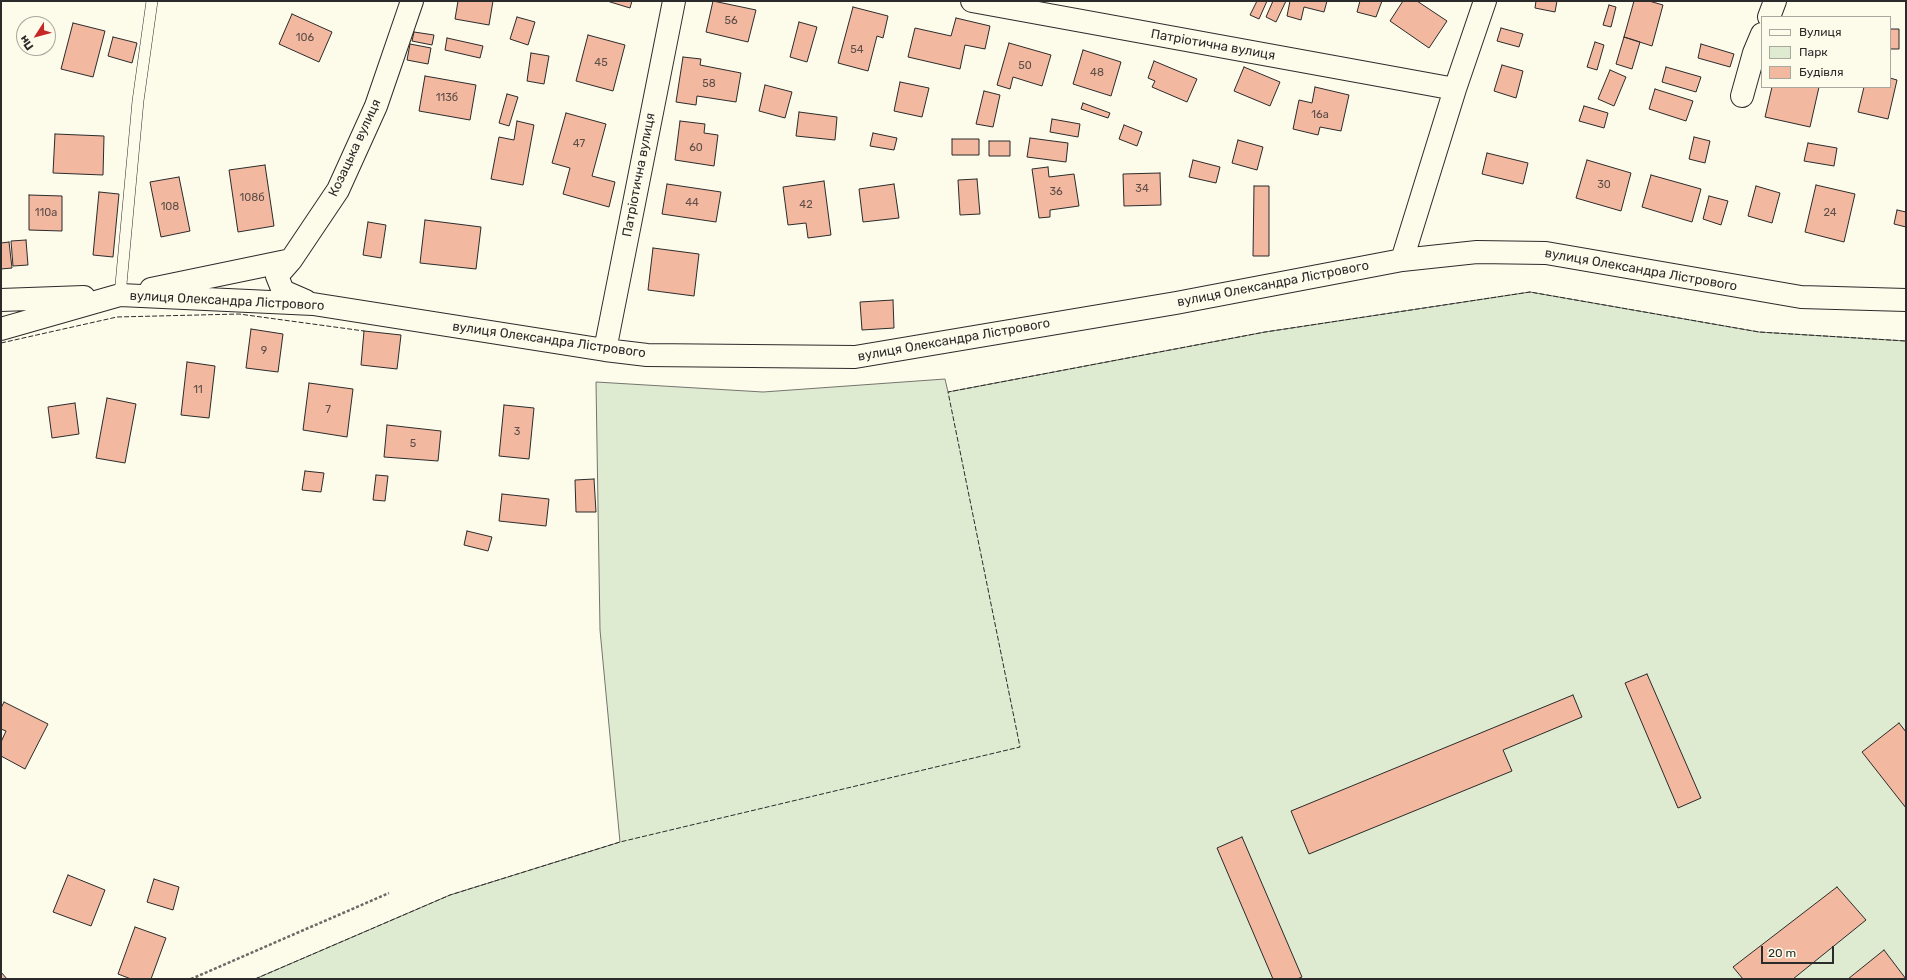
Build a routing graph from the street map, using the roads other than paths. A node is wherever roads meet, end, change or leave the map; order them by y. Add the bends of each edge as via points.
1 (152, 1) edge
2 (412, 1) edge
3 (674, 1) edge
4 (972, 1) edge
5 (1485, 1) edge
6 (1775, 1) edge
7 (1769, 16) edge
8 (1761, 36) edge
9 (1455, 89) junction
10 (1742, 96) dead end
11 (291, 260) junction
12 (1402, 260) junction
13 (120, 295) junction
14 (1, 300) edge
15 (1906, 300) edge
16 (313, 304) junction
17 (1, 329) edge
18 (605, 350) junction

1 - 13 lane via 138,101
2 - 11 street, Козацька вулиця via 376,106 338,190
3 - 18 street, Патріотична вулиця
4 - 9 street, Патріотична вулиця
5 - 9 street
6 - 7 street
8 - 10 street
9 - 12 street
11 - 13 street
11 - 16 street, Козацька вулиця via 277,276 283,291
12 - 15 street, вулиця Олександра Лістрового via 1477,252 1546,253 1801,297
12 - 18 street, вулиця Олександра Лістрового via 855,358 647,354
13 - 14 street
13 - 16 street, вулиця Олександра Лістрового
13 - 17 street, вулиця Олександра Лістрового
16 - 18 street, вулиця Олександра Лістрового

